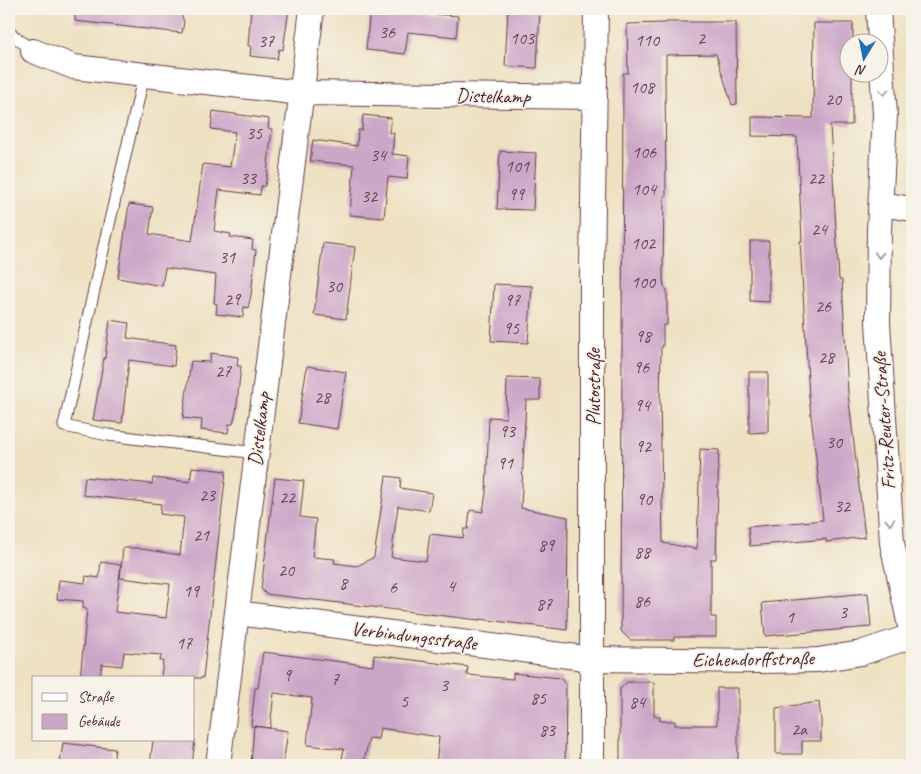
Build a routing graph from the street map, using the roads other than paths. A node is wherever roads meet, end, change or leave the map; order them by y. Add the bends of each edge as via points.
1 (312, 9) edge
2 (596, 9) edge
3 (878, 9) edge
4 (9, 32) edge
5 (33, 51) joint
6 (144, 74) junction
7 (302, 93) junction
8 (595, 97) junction
9 (881, 204) junction
10 (912, 209) edge
11 (256, 453) junction
12 (237, 613) junction
13 (912, 636) edge
14 (592, 659) junction
15 (218, 765) edge
16 (592, 765) edge

1 - 7 street, Distelkamp
2 - 8 street, Plutostraße
3 -> 9 street, Fritz-Reuter-Straße via 886,115
4 - 5 lane, Distelkamp
5 - 6 street, Distelkamp via 74,67
6 - 7 street, Distelkamp
6 - 11 lane via 64,426 108,435
7 - 8 street, Distelkamp
7 - 11 street, Distelkamp
8 - 14 street, Plutostraße
9 - 10 street
9 -> 13 street, Fritz-Reuter-Straße via 878,323 891,534
11 - 12 street, Distelkamp
12 - 14 street, Verbindungsstraße
12 - 15 street, Distelkamp
13 - 14 street, Eichendorffstraße via 861,653 818,660
14 - 16 street, Plutostraße

